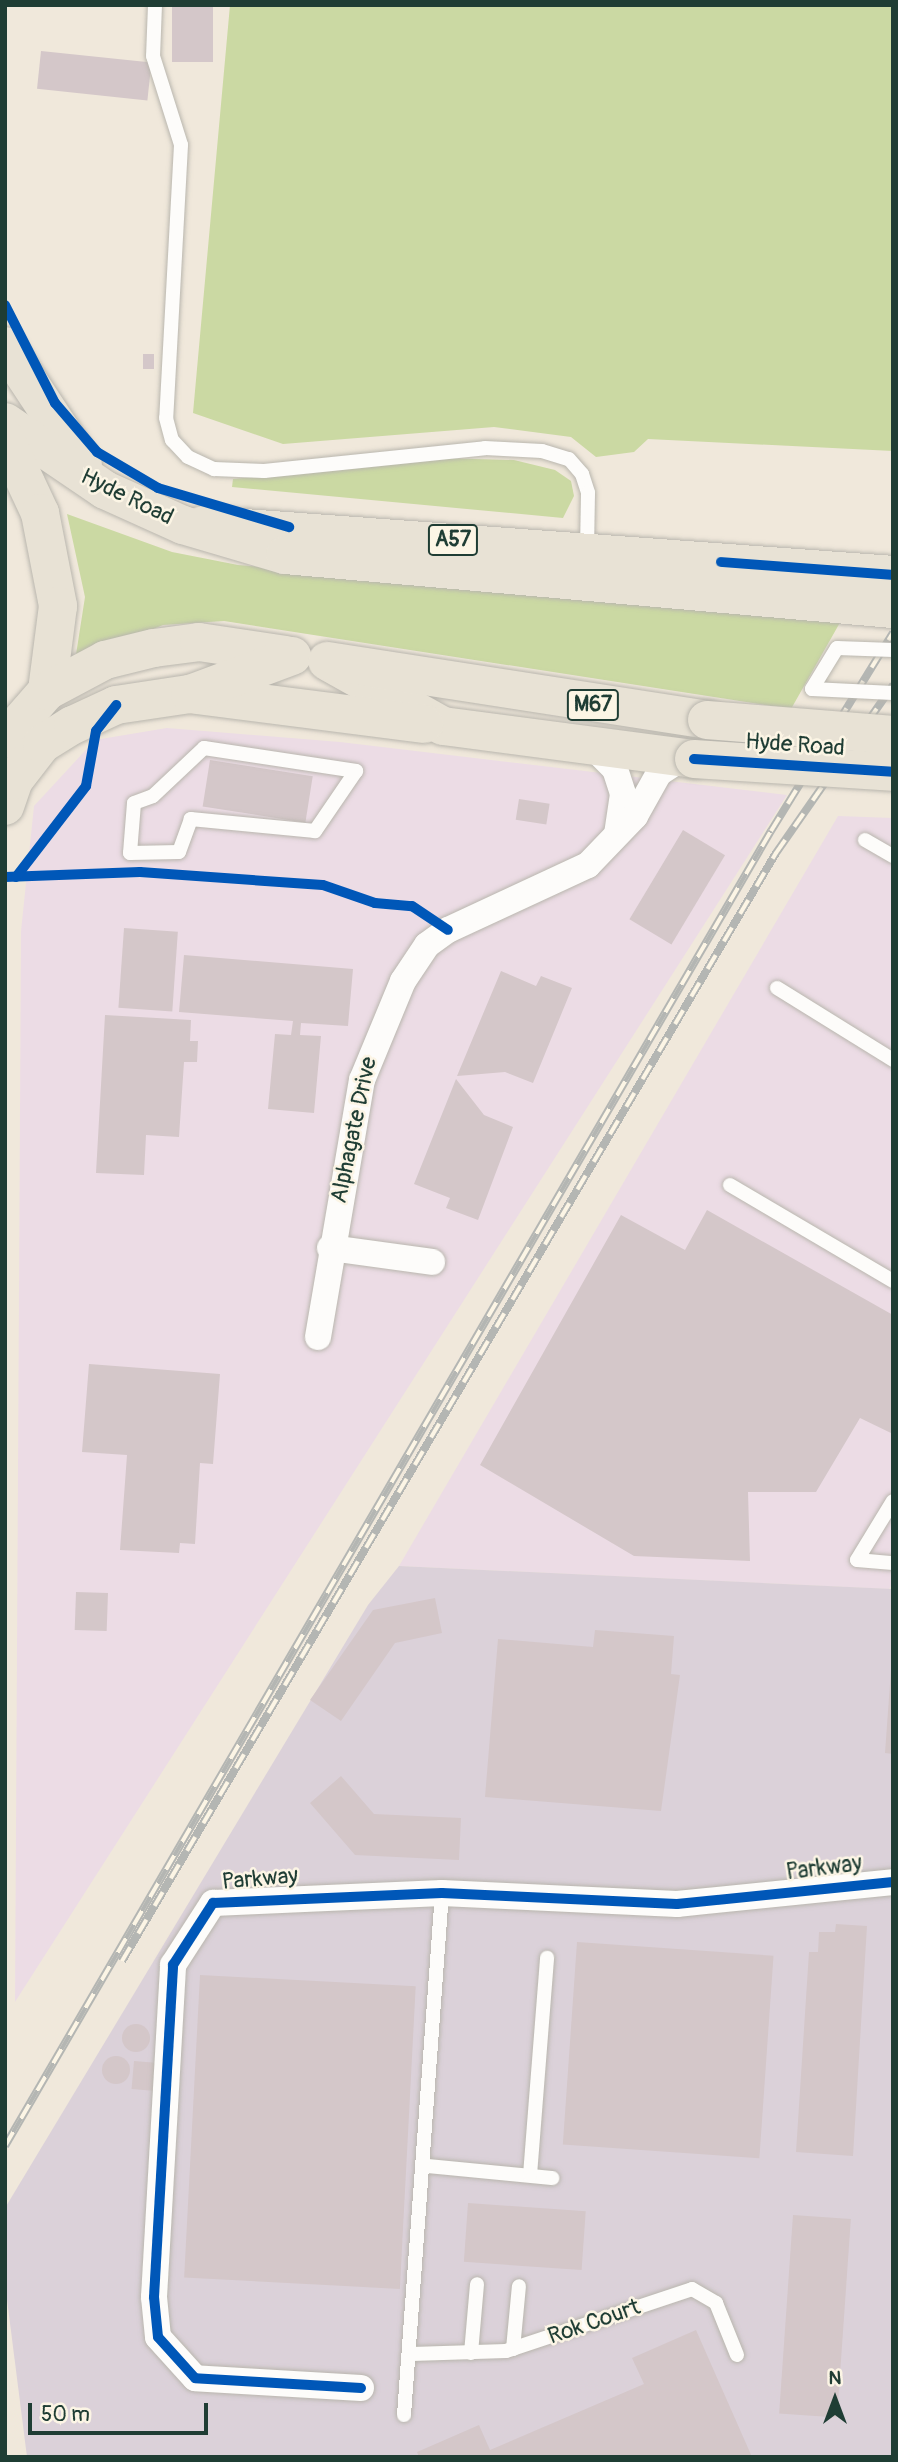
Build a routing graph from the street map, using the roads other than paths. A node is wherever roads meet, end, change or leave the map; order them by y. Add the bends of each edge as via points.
1 (155, 5) edge
2 (5, 346) edge
3 (5, 422) edge
4 (5, 438) edge
5 (105, 490) junction
6 (184, 525) junction
7 (587, 551) junction
8 (893, 575) edge
9 (717, 579) junction
10 (893, 608) edge
11 (893, 650) edge
12 (309, 659) junction
13 (47, 691) junction
14 (893, 693) edge
15 (190, 694) junction
16 (443, 726) junction
17 (893, 735) edge
18 (9, 740) edge
19 (594, 748) junction
20 (688, 759) junction
21 (893, 772) edge
22 (5, 806) edge
23 (616, 839) junction
24 (865, 841) dead end
25 (179, 852) joint
26 (893, 856) edge
27 (777, 988) dead end
28 (893, 1060) edge
29 (730, 1185) dead end
30 (330, 1248) junction
31 (432, 1262) dead end
32 (893, 1281) edge
33 (318, 1337) dead end
34 (893, 1501) edge
35 (893, 1563) edge
36 (893, 1882) edge
37 (442, 1893) junction
38 (547, 1958) dead end
39 (427, 2166) junction
40 (530, 2175) junction
41 (552, 2178) dead end
42 (477, 2284) dead end
43 (519, 2286) dead end
44 (513, 2349) junction
45 (471, 2353) junction
46 (412, 2354) junction
47 (737, 2354) dead end
48 (361, 2388) dead end
49 (404, 2415) dead end

1 - 7 lane via 153,56 181,145 166,418 172,440 188,457 214,469 264,471 485,448 542,451 569,458 582,474 588,493
2 - 5 main road via 57,432
3 - 5 main road, Hyde Road / A57
4 - 13 main road via 40,513 56,574 58,626
5 - 6 main road, Hyde Road / A57
6 - 7 main road, Hyde Road / A57
6 - 9 main road via 285,555
7 - 9 main road, Hyde Road / A57
8 - 9 main road, Hyde Road / A57
9 - 10 main road
11 - 14 lane, bridge via 837,648 812,688
12 - 13 main road, Hyde Road via 199,642 105,660
12 - 15 main road
12 - 16 main road, Hyde Road
12 - 17 main road, M67, bridge via 707,720
13 - 18 main road
15 - 16 main road
15 - 22 main road via 116,705 42,744 14,780
16 - 19 main road, Hyde Road
19 - 20 main road, Hyde Road
19 - 23 street via 615,769 623,794
20 - 21 main road, Hyde Road, bridge
20 - 23 street, Alphagate Drive via 659,773
23 - 30 street, Alphagate Drive via 588,865 427,945 372,1045
24 - 26 lane
25 - 25 lane via 131,853 134,803 153,796 204,748 356,771 315,831 191,819
27 - 28 lane
29 - 32 lane
30 - 31 street
30 - 33 street, Alphagate Drive
34 - 35 lane via 857,1560
36 - 37 street, Parkway via 677,1904
37 - 39 lane
37 - 48 street, Parkway via 213,1903 173,1965 154,2297 158,2337 195,2378
38 - 40 lane
39 - 40 lane
39 - 46 lane
40 - 41 lane
42 - 45 lane
43 - 44 lane
44 - 45 lane, Rok Court
44 - 47 lane, Rok Court via 692,2289 716,2304
45 - 46 lane, Rok Court
46 - 49 lane

